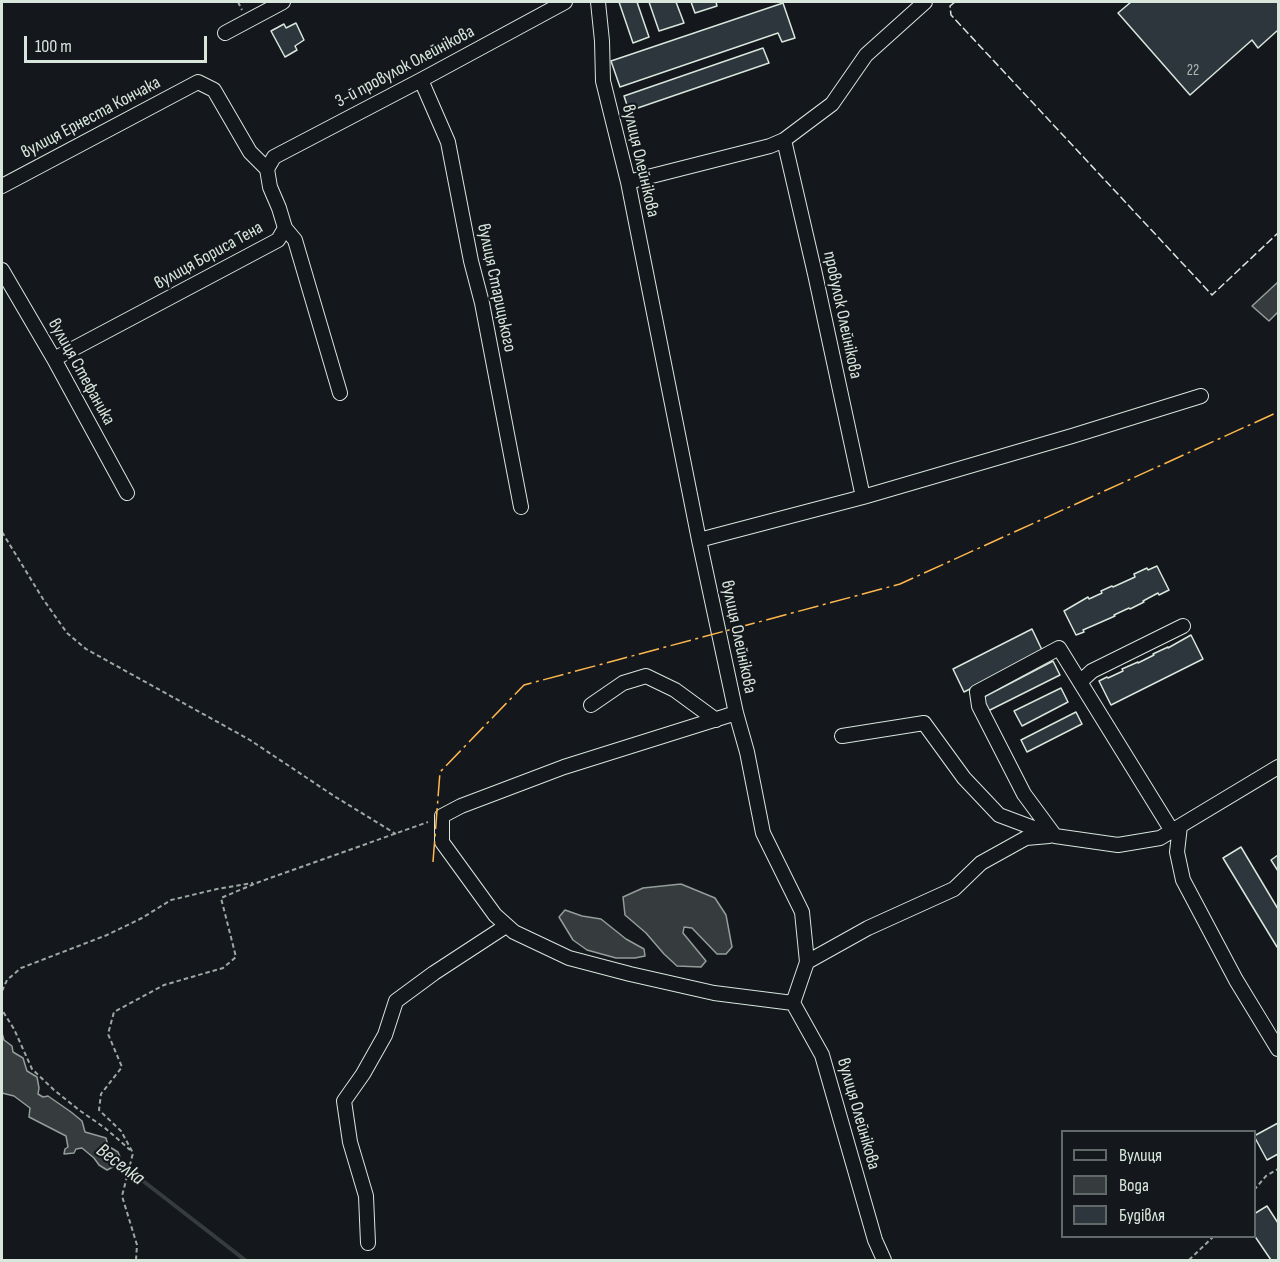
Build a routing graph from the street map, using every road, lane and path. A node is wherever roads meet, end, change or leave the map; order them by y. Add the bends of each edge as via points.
1 (283, 2) edge
2 (566, 2) edge
3 (598, 2) edge
4 (925, 2) edge
5 (225, 33) dead end
6 (421, 80) junction
7 (198, 82) joint
8 (784, 140) junction
9 (267, 169) junction
10 (628, 182) junction
11 (2, 186) edge
12 (285, 228) junction
13 (2, 270) edge
14 (54, 359) junction
15 (340, 393) dead end
16 (1201, 396) dead end
17 (127, 493) dead end
18 (863, 497) junction
19 (521, 507) dead end
20 (2, 532) edge
21 (699, 540) junction
22 (1183, 626) dead end
23 (1080, 682) junction
24 (591, 705) dead end
25 (736, 713) junction
26 (716, 720) junction
27 (842, 736) dead end
28 (1278, 767) edge
29 (442, 816) junction
30 (1176, 829) junction
31 (396, 834) junction
32 (1055, 836) junction
33 (259, 882) junction
34 (506, 926) junction
35 (807, 963) junction
36 (2, 991) edge
37 (793, 1003) junction
38 (2, 1008) edge
39 (1278, 1049) edge
40 (133, 1154) junction
41 (1278, 1169) edge
42 (1256, 1188) edge
43 (1212, 1238) edge
44 (368, 1243) dead end
45 (136, 1260) edge
46 (884, 1260) edge
47 (1189, 1260) edge

1 - 5 street
2 - 6 street, 3-й провулок Олейнікова
3 - 10 street, вулиця Олейнікова via 603,81
4 - 8 street via 866,55 832,104
6 - 9 street, 3-й провулок Олейнікова via 274,157
6 - 19 street, вулиця Старицького via 448,142
7 - 9 street, вулиця Бориса Тена via 214,90 250,152
7 - 11 street, вулиця Ернеста Кончака
8 - 10 street
8 - 18 street, провулок Олейнікова
9 - 12 street, вулиця Бориса Тена
10 - 21 street, вулиця Олейнікова
12 - 14 street, вулиця Бориса Тена via 278,240
12 - 15 street via 295,240
13 - 14 street, вулиця Стефаника
14 - 17 street, вулиця Стефаника
16 - 18 street
18 - 21 street
20 - 31 path via 68,633 86,649 250,740
21 - 25 street, вулиця Олейнікова
22 - 23 street via 1092,670
23 - 30 street
23 - 32 street via 1059,648 977,692 979,706 1024,794
24 - 26 street via 622,683 646,676 675,690
25 - 26 street
25 - 35 street, вулиця Олейнікова via 763,833 802,912
26 - 29 street via 564,767
27 - 32 street via 924,723 964,778 999,815
28 - 30 street
29 - 31 path
29 - 34 street via 442,842
30 - 32 street via 1160,838 1118,844
30 - 39 street via 1176,852 1183,880
31 - 33 path
32 - 35 street via 1026,838 981,863 954,889 868,928
33 - 36 path via 171,900 107,934 21,968 7,980
33 - 40 path via 220,898 236,957 223,968 164,985 114,1012 108,1034 122,1067 101,1094 99,1110 122,1131
34 - 37 street via 569,958 714,993
34 - 44 street via 396,1001 385,1035 344,1101 350,1142 366,1196
35 - 37 street, вулиця Олейнікова
37 - 46 street, вулиця Олейнікова via 822,1055
38 - 40 path via 33,1069
40 - 45 path via 122,1196 137,1245
41 - 42 path
43 - 47 path

